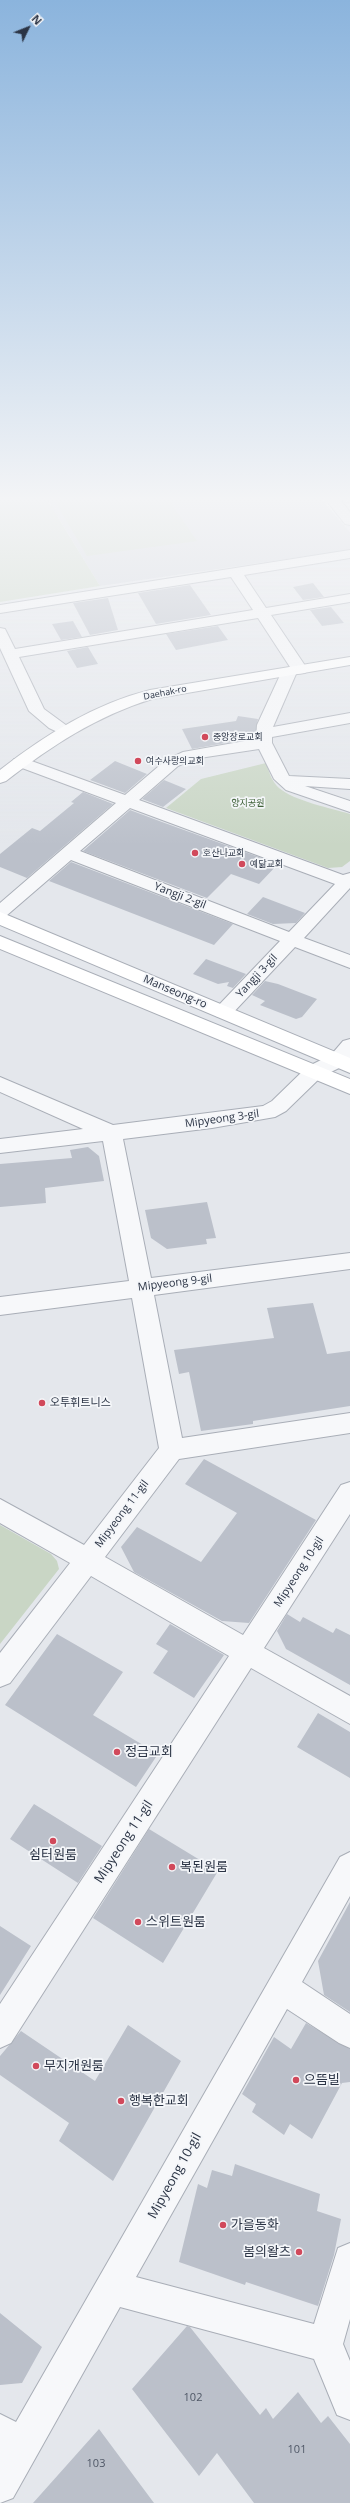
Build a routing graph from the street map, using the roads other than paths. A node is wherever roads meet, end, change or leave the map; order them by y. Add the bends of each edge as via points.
1 (262, 613) joint
2 (0, 632) edge
3 (10, 654) junction
4 (350, 661) edge
5 (295, 670) junction
6 (350, 718) edge
7 (66, 731) junction
8 (264, 738) junction
9 (20, 762) junction
10 (0, 778) edge
11 (282, 779) junction
12 (350, 784) edge
13 (127, 802) junction
14 (350, 807) edge
15 (69, 852) junction
16 (348, 880) edge
17 (0, 912) edge
18 (0, 918) edge
19 (291, 939) junction
20 (0, 942) edge
21 (350, 962) edge
22 (223, 1012) junction
23 (346, 1057) edge
24 (314, 1072) junction
25 (0, 1084) edge
26 (350, 1087) edge
27 (112, 1133) junction
28 (0, 1146) edge
29 (350, 1260) edge
30 (141, 1288) junction
31 (0, 1306) edge
32 (350, 1423) edge
33 (172, 1450) junction
34 (350, 1493) edge
35 (0, 1510) edge
36 (88, 1559) junction
37 (247, 1651) junction
38 (0, 1674) edge
39 (350, 1711) edge
40 (350, 1866) edge
41 (281, 1987) junction
42 (0, 2032) edge
43 (350, 2032) edge
44 (350, 2260) edge
45 (112, 2288) junction
46 (325, 2345) junction
47 (350, 2402) edge
48 (10, 2441) edge
49 (0, 2485) edge

1 - 3 street
1 - 5 street
2 - 3 street
3 - 7 street via 38,711
4 - 5 street, Daehak-ro
5 - 7 street, Daehak-ro via 132,700 94,714
5 - 8 street
6 - 8 street
7 - 9 street, Daehak-ro
8 - 11 street
8 - 13 street via 184,756
9 - 10 street, Daehak-ro
9 - 13 street
11 - 12 street
11 - 14 street via 300,792
13 - 15 street
13 - 16 street
15 - 17 street
15 - 19 street, Yangji 2-gil
16 - 19 street, Yangji 3-gil
18 - 22 street, Manseong-ro
19 - 21 street
19 - 22 street, Yangji 3-gil
20 - 24 street, Manseong-ro
22 - 23 street, Manseong-ro
23 - 24 street, Mipyeong 3-gil
24 - 26 street, Manseong-ro
24 - 27 street, Mipyeong 3-gil via 271,1111 242,1118
25 - 27 street
27 - 28 street, Mipyeong 3-gil
27 - 30 street
29 - 30 street, Mipyeong 9-gil
30 - 31 street, Mipyeong 9-gil
30 - 33 street
32 - 33 street
33 - 36 street, Mipyeong 11-gil
34 - 37 street, Mipyeong 10-gil
35 - 36 street
36 - 37 street
36 - 38 street, Mipyeong 11-gil
37 - 39 street
37 - 42 street, Mipyeong 11-gil
40 - 41 street, Mipyeong 10-gil
41 - 43 street
41 - 45 street, Mipyeong 10-gil
44 - 46 street
45 - 46 street
45 - 48 street, Mipyeong 10-gil
46 - 47 street
48 - 49 street, Mipyeong 10-gil

